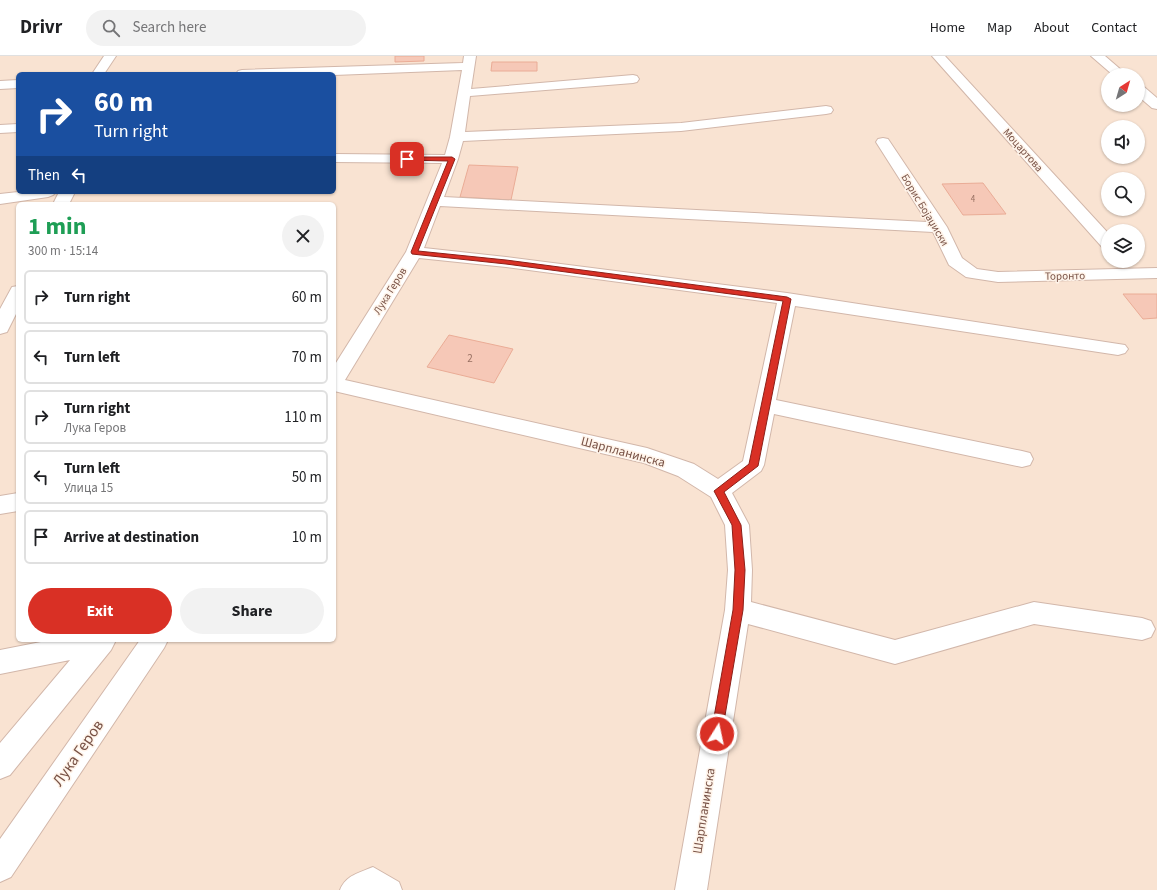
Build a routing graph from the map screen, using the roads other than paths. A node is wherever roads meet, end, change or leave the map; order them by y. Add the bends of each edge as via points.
1 (110, 56) edge
2 (938, 56) edge
3 (1098, 56) edge
4 (469, 61) edge
5 (1112, 68) edge
6 (99, 72) edge
7 (277, 72) edge
8 (633, 79) dead end
9 (16, 84) edge
10 (0, 85) edge
11 (464, 93) junction
12 (1145, 95) edge
13 (1157, 105) edge
14 (826, 110) dead end
15 (16, 128) edge
16 (0, 129) edge
17 (457, 137) junction
18 (883, 142) dead end
19 (336, 158) edge
20 (452, 159) junction
21 (34, 194) edge
22 (0, 199) edge
23 (436, 201) junction
24 (938, 227) junction
25 (1101, 235) edge
26 (414, 252) junction
27 (1130, 268) edge
28 (972, 273) joint
29 (1157, 273) edge
30 (1136, 274) junction
31 (16, 295) edge
32 (787, 299) junction
33 (0, 328) edge
34 (1118, 348) dead end
35 (336, 380) edge
36 (336, 383) edge
37 (766, 405) junction
38 (1022, 459) dead end
39 (719, 491) junction
40 (16, 502) edge
41 (0, 505) edge
42 (738, 610) junction
43 (1142, 629) dead end
44 (98, 642) edge
45 (102, 642) edge
46 (154, 642) edge
47 (0, 662) edge
48 (0, 765) edge
49 (0, 866) edge
50 (351, 890) edge
51 (391, 890) edge
52 (691, 890) edge

1 - 6 street
2 - 25 street, Моцартова
3 - 5 street
4 - 7 street
4 - 11 street, Лука Геров
8 - 11 street
9 - 10 street
11 - 17 street, Лука Геров
12 - 13 street
14 - 17 street via 681,127
15 - 16 street
17 - 20 street, Лука Геров
18 - 24 street, Борис Бојаџиски
19 - 20 street
20 - 23 street, Лука Геров
21 - 22 street
23 - 24 street
23 - 26 street, Лука Геров
24 - 28 street, Борис Бојаџиски via 955,261
26 - 32 street
26 - 35 street, Лука Геров
27 - 30 street
28 - 30 street, Торонто via 998,277
29 - 30 street, Торонто
31 - 33 street
32 - 34 street
32 - 37 street
36 - 39 street, Шарпланинска via 647,456 686,470
37 - 38 street
37 - 39 street via 753,466
39 - 42 street, Шарпланинска via 737,525 740,570
40 - 41 street
42 - 43 street via 895,652 1034,613
42 - 52 street, Шарпланинска
44 - 47 street
45 - 48 street
46 - 49 street, Лука Геров
50 - 51 lane via 373,878

